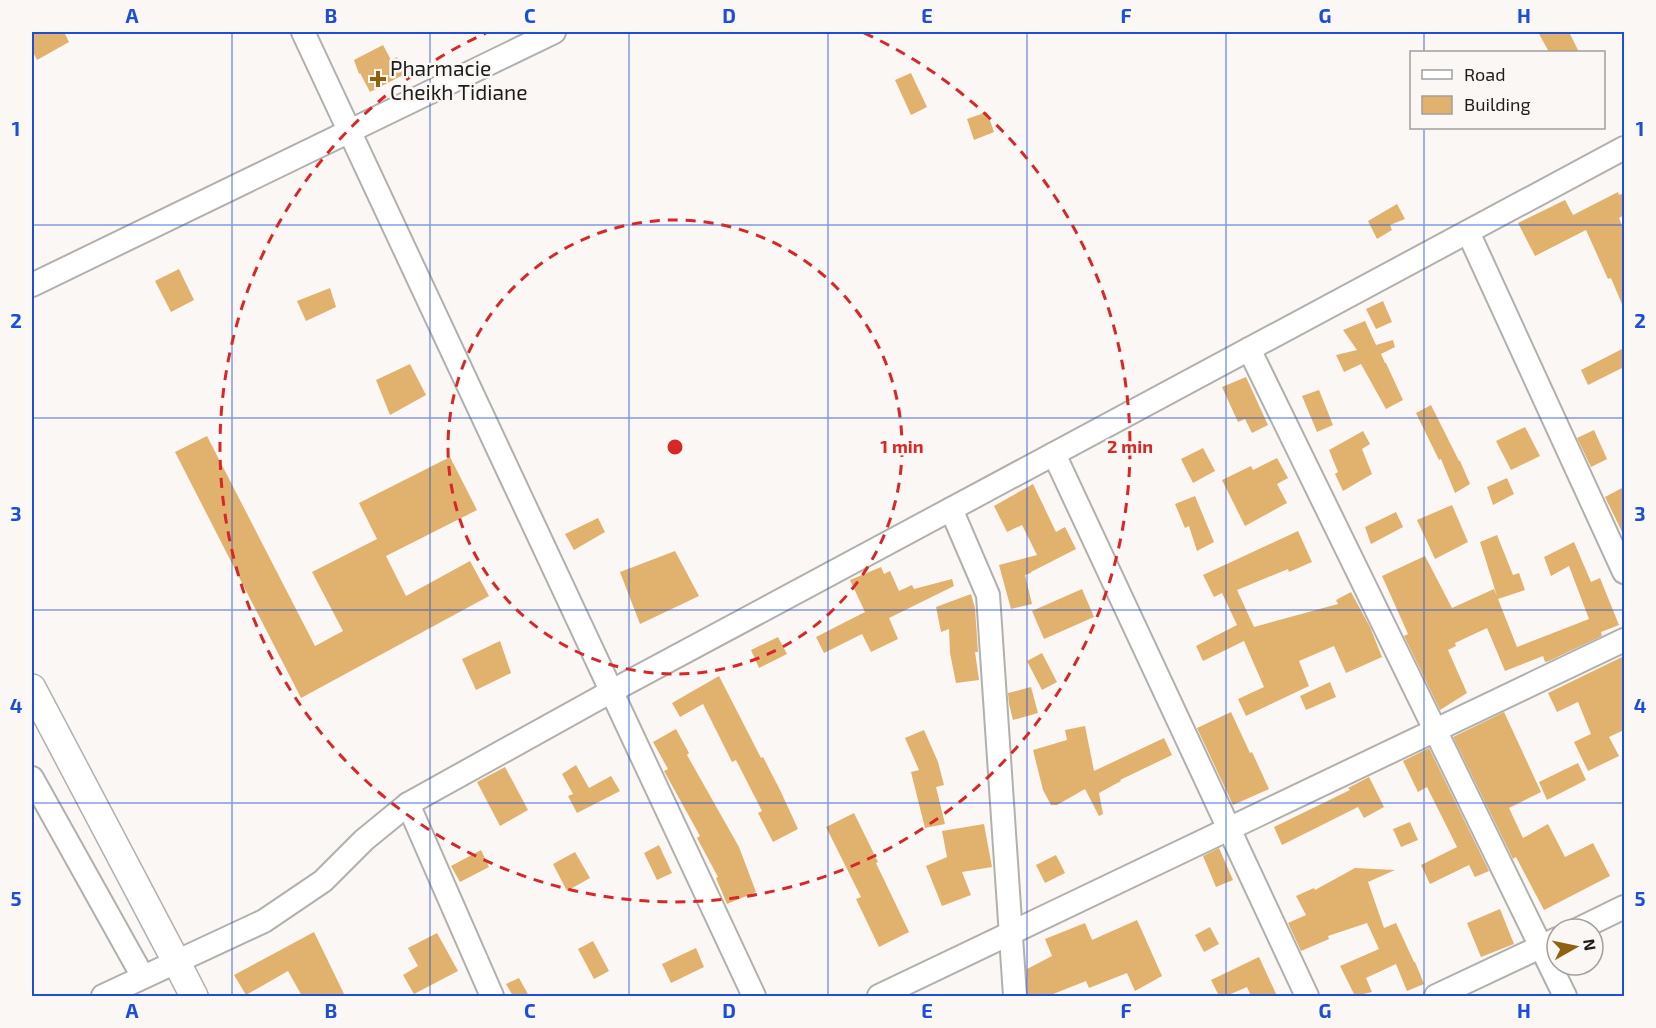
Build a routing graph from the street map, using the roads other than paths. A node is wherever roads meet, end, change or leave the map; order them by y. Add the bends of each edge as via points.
1 (303, 32) edge
2 (554, 32) edge
3 (349, 130) junction
4 (1624, 148) edge
5 (1468, 232) junction
6 (32, 285) edge
7 (1250, 349) junction
8 (1054, 454) junction
9 (951, 509) junction
10 (1624, 572) edge
11 (1624, 640) edge
12 (32, 688) edge
13 (610, 692) junction
14 (1435, 731) junction
15 (32, 777) edge
16 (408, 804) junction
17 (1229, 829) junction
18 (1624, 907) edge
19 (1604, 917) edge
20 (1011, 934) junction
21 (1545, 936) edge
22 (1545, 945) edge
23 (177, 963) junction
24 (143, 977) junction
25 (1559, 977) edge
26 (103, 996) edge
27 (194, 996) edge
28 (492, 996) edge
29 (754, 996) edge
30 (879, 996) edge
31 (1015, 996) edge
32 (1307, 996) edge
33 (1436, 996) edge
34 (1565, 996) edge

1 - 3 street
2 - 3 street
3 - 6 street
3 - 13 street
4 - 5 street
5 - 7 street
5 - 10 street
7 - 8 street
7 - 14 street
8 - 9 street
8 - 17 street
9 - 13 street
9 - 20 street via 988,596
11 - 14 street
12 - 23 main road
13 - 16 street
13 - 29 street
14 - 17 street
14 - 21 street
15 - 24 street
16 - 23 street via 323,881 264,921
16 - 28 street
17 - 20 street
17 - 32 street
18 - 19 street
20 - 30 street
20 - 31 street
22 - 33 street
23 - 24 street
23 - 27 main road
24 - 26 street
25 - 34 street

